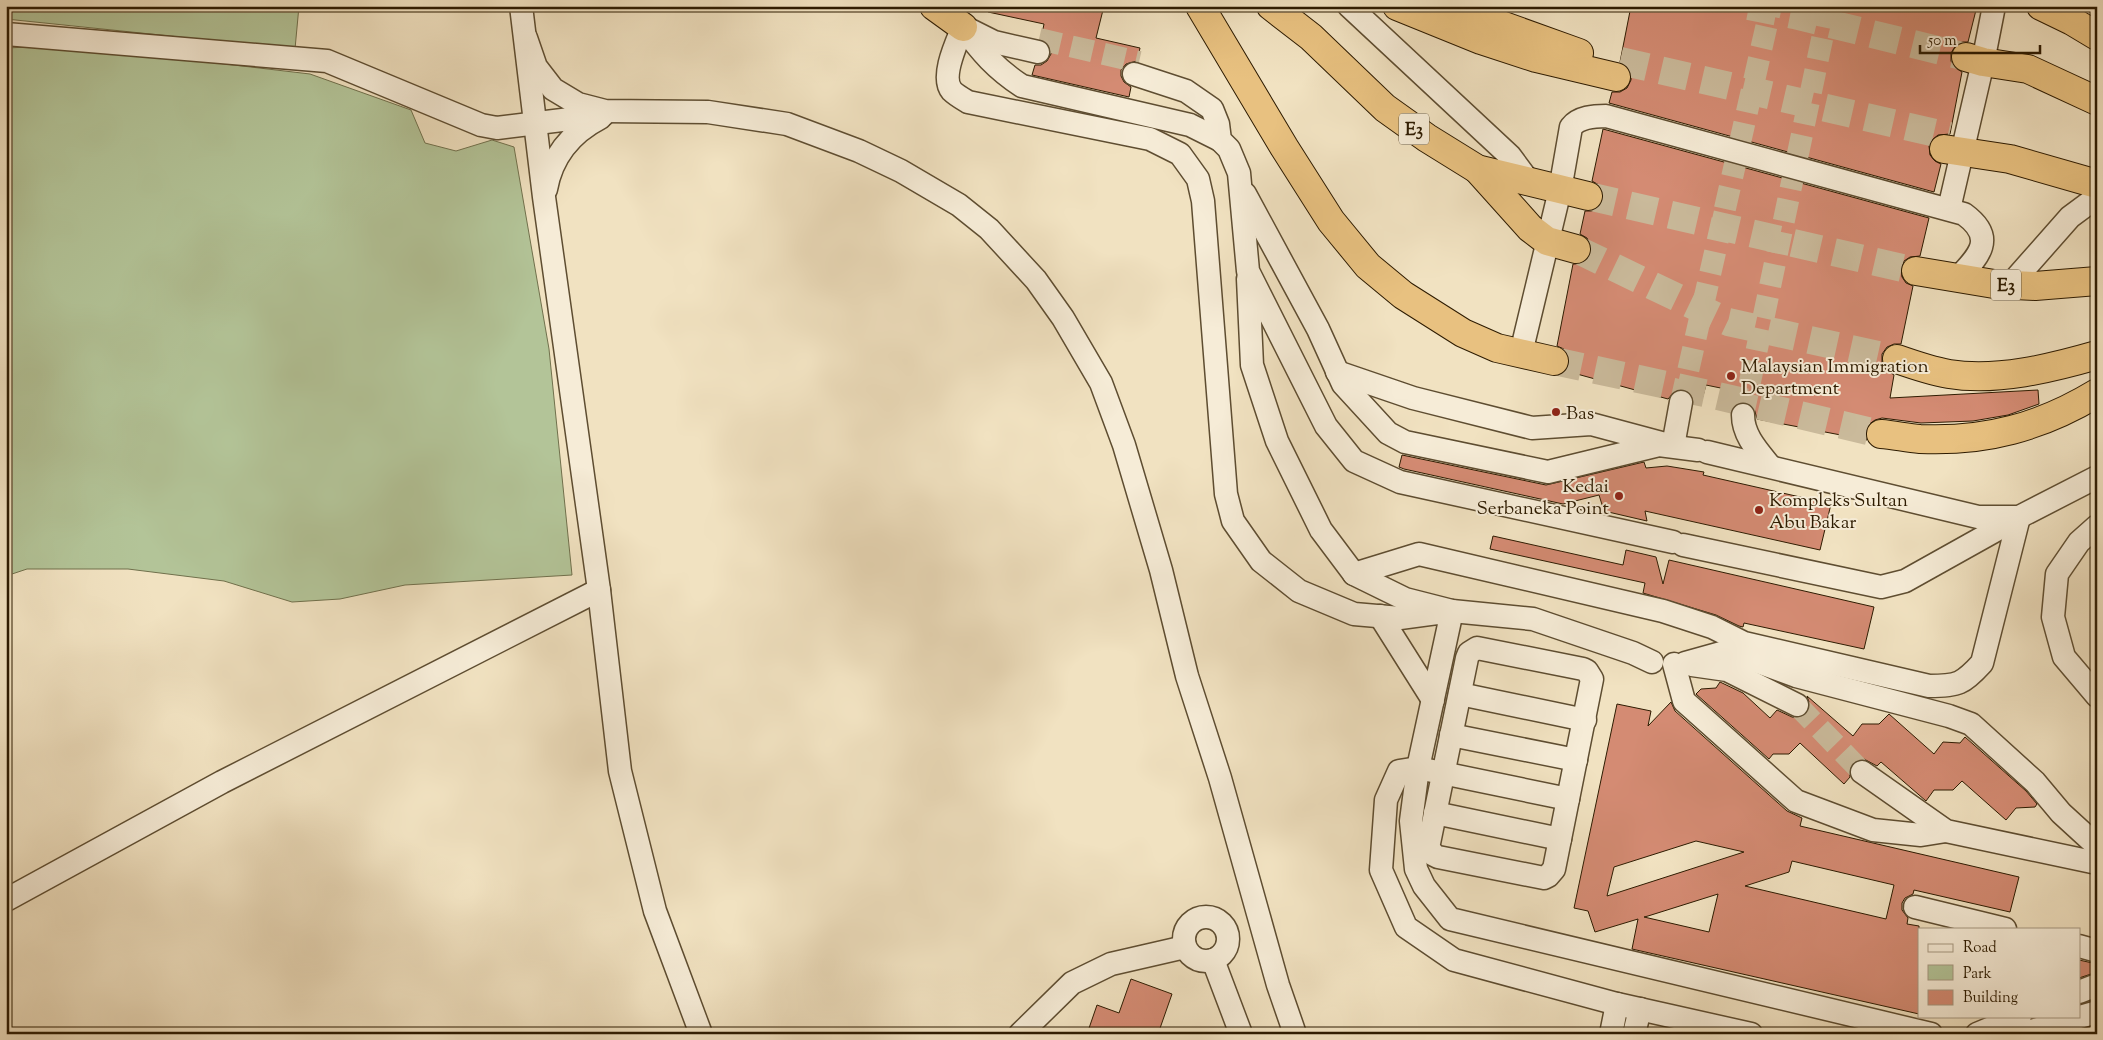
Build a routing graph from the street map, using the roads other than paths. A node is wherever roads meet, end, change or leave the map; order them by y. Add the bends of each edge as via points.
1 (521, 6) edge
2 (934, 6) edge
3 (1200, 6) edge
4 (1271, 6) edge
5 (1349, 6) edge
6 (1397, 6) edge
7 (1448, 6) edge
8 (1994, 6) edge
9 (2041, 6) edge
10 (963, 27) junction
11 (6, 34) edge
12 (2097, 36) edge
13 (526, 38) junction
14 (1038, 46) tunnel mouth
15 (1975, 54) junction
16 (1136, 68) tunnel mouth
17 (2097, 101) edge
18 (637, 112) junction
19 (605, 115) junction
20 (536, 123) junction
21 (1220, 140) junction
22 (1956, 141) junction
23 (1477, 170) junction
24 (1530, 182) junction
25 (2097, 184) edge
26 (1240, 186) junction
27 (1560, 190) junction
28 (1588, 196) tunnel mouth
29 (544, 197) junction
30 (2097, 197) edge
31 (1949, 209) junction
32 (1547, 240) junction
33 (1576, 249) tunnel mouth
34 (1248, 271) junction
35 (1916, 271) tunnel mouth
36 (1957, 279) junction
37 (2097, 281) edge
38 (2010, 285) junction
39 (1521, 353) junction
40 (2097, 355) edge
41 (1898, 360) tunnel mouth
42 (1554, 361) tunnel mouth
43 (1337, 372) junction
44 (2097, 394) edge
45 (1681, 402) tunnel mouth
46 (1743, 415) tunnel mouth
47 (1881, 434) tunnel mouth
48 (1673, 446) junction
49 (1770, 466) junction
50 (2097, 478) edge
51 (2019, 517) junction
52 (2097, 526) edge
53 (1354, 574) junction
54 (599, 590) junction
55 (1452, 611) junction
56 (1380, 616) junction
57 (1668, 663) junction
58 (1460, 694) junction
59 (2097, 696) edge
60 (1433, 700) junction
61 (1797, 705) tunnel mouth
62 (1585, 720) junction
63 (1451, 734) junction
64 (1576, 760) junction
65 (1418, 768) junction
66 (1862, 772) tunnel mouth
67 (1443, 773) junction
68 (1568, 798) junction
69 (1435, 813) junction
70 (1946, 831) junction
71 (1560, 839) junction
72 (2097, 846) edge
73 (2097, 864) edge
74 (6, 900) edge
75 (1915, 907) dead end
76 (1261, 925) junction
77 (2001, 928) edge
78 (1228, 935) junction
79 (2080, 946) edge
80 (1185, 947) junction
81 (2097, 951) edge
82 (1212, 960) junction
83 (2097, 985) edge
84 (2080, 992) edge
85 (1617, 1004) junction
86 (1640, 1010) junction
87 (2097, 1012) edge
88 (2080, 1017) edge
89 (2015, 1018) edge
90 (2076, 1018) edge
91 (702, 1034) edge
92 (1020, 1034) edge
93 (1241, 1034) edge
94 (1296, 1034) edge
95 (1611, 1034) edge
96 (1634, 1034) edge
97 (1751, 1034) edge
98 (1931, 1034) edge
99 (1977, 1034) edge
100 (2021, 1034) edge

1 - 13 street
2 - 10 highway
3 - 39 highway via 1331,221 1368,266 1403,295 1463,333 1497,348
4 - 23 highway, E3 via 1311,38 1385,108
5 - 24 street via 1510,156
6 - 7 highway via 1527,55 1618,69 1605,60
8 - 15 street
9 - 12 highway
10 - 14 street via 994,42
10 - 21 street via 983,55 1022,86 1190,125
10 - 56 street via 947,77 951,90 968,102 1150,139 1180,154 1198,179 1203,201 1226,494 1234,521 1261,561 1300,592 1354,614
11 - 20 street via 327,61 482,125 497,128
13 - 18 street via 536,67 553,89 578,104 605,111
13 - 20 street
15 - 17 highway via 2028,69
15 - 22 street
16 - 21 street via 1186,91 1212,109
18 - 19 street
18 - 76 street via 708,112 787,124 859,151 959,205 989,229 1036,280 1063,318 1101,383 1124,445
19 - 20 street
19 - 29 street via 586,125 557,156 548,176
20 - 29 street
21 - 26 street via 1235,163
22 - 25 highway
22 - 31 street
23 - 24 highway, E3
23 - 32 highway via 1530,228
24 - 27 highway, E3
26 - 34 street
26 - 43 street via 1318,329
27 - 28 highway, E3
27 - 31 street via 1571,126 1592,116 1606,116
27 - 32 street
29 - 54 street
30 - 38 street via 2070,217
31 - 36 street via 1973,221 1981,230 1983,240 1974,262
32 - 33 highway
32 - 39 street
34 - 51 street via 1326,426 1354,461 1400,482 1881,587 1905,581
34 - 53 street via 1252,365 1277,441 1321,530
35 - 36 highway, E3
36 - 38 highway, E3
37 - 38 highway, E3
39 - 42 highway
40 - 41 highway via 2056,367 1992,376 1951,374
43 - 48 street via 1413,398 1532,428 1591,424
43 - 48 street via 1343,384 1388,432 1405,442 1548,472 1659,445
44 - 47 highway via 2048,419 2004,434 1956,439 1918,439
45 - 48 street
46 - 49 street via 1743,426 1751,442
48 - 49 street
49 - 51 street via 1978,518
50 - 51 street
51 - 53 street via 1982,663 1966,680 1948,686 1929,686 1744,643 1712,626 1664,611 1419,554
52 - 59 street via 2078,542 2057,574 2053,617 2064,657
53 - 55 street via 1405,599
54 - 74 street via 222,782
54 - 91 street via 620,771 655,911
55 - 56 street via 1400,618
55 - 57 street via 1533,619
55 - 60 street
56 - 60 street
57 - 61 street via 1727,670
57 - 70 street via 1684,701 1796,801 1872,830 1921,835
57 - 72 street via 1728,651 1796,676 1971,724 2035,782 2061,813
58 - 62 street
58 - 62 street via 1467,658 1473,650 1482,648 1587,671 1592,683
58 - 63 street
60 - 65 street
62 - 64 street
63 - 64 street
63 - 67 street
64 - 68 street
65 - 67 street
65 - 85 street via 1400,772 1386,800 1380,870 1406,927 1454,960
65 - 98 street via 1411,821 1416,869 1424,886 1450,919
66 - 70 street
67 - 68 street
67 - 69 street
68 - 71 street
69 - 71 street
69 - 71 street via 1428,848 1434,855 1447,859 1544,878 1554,869
70 - 73 street
75 - 77 street
76 - 78 street
76 - 94 street
78 - 80 street via 1215,920 1200,918 1186,932
78 - 82 street via 1225,951
79 - 81 street
80 - 82 street via 1196,959
80 - 92 street via 1111,964 1072,982
82 - 93 street
83 - 84 street
85 - 86 street
85 - 95 street
86 - 96 street
86 - 97 street
87 - 88 street
89 - 99 street
90 - 100 street

